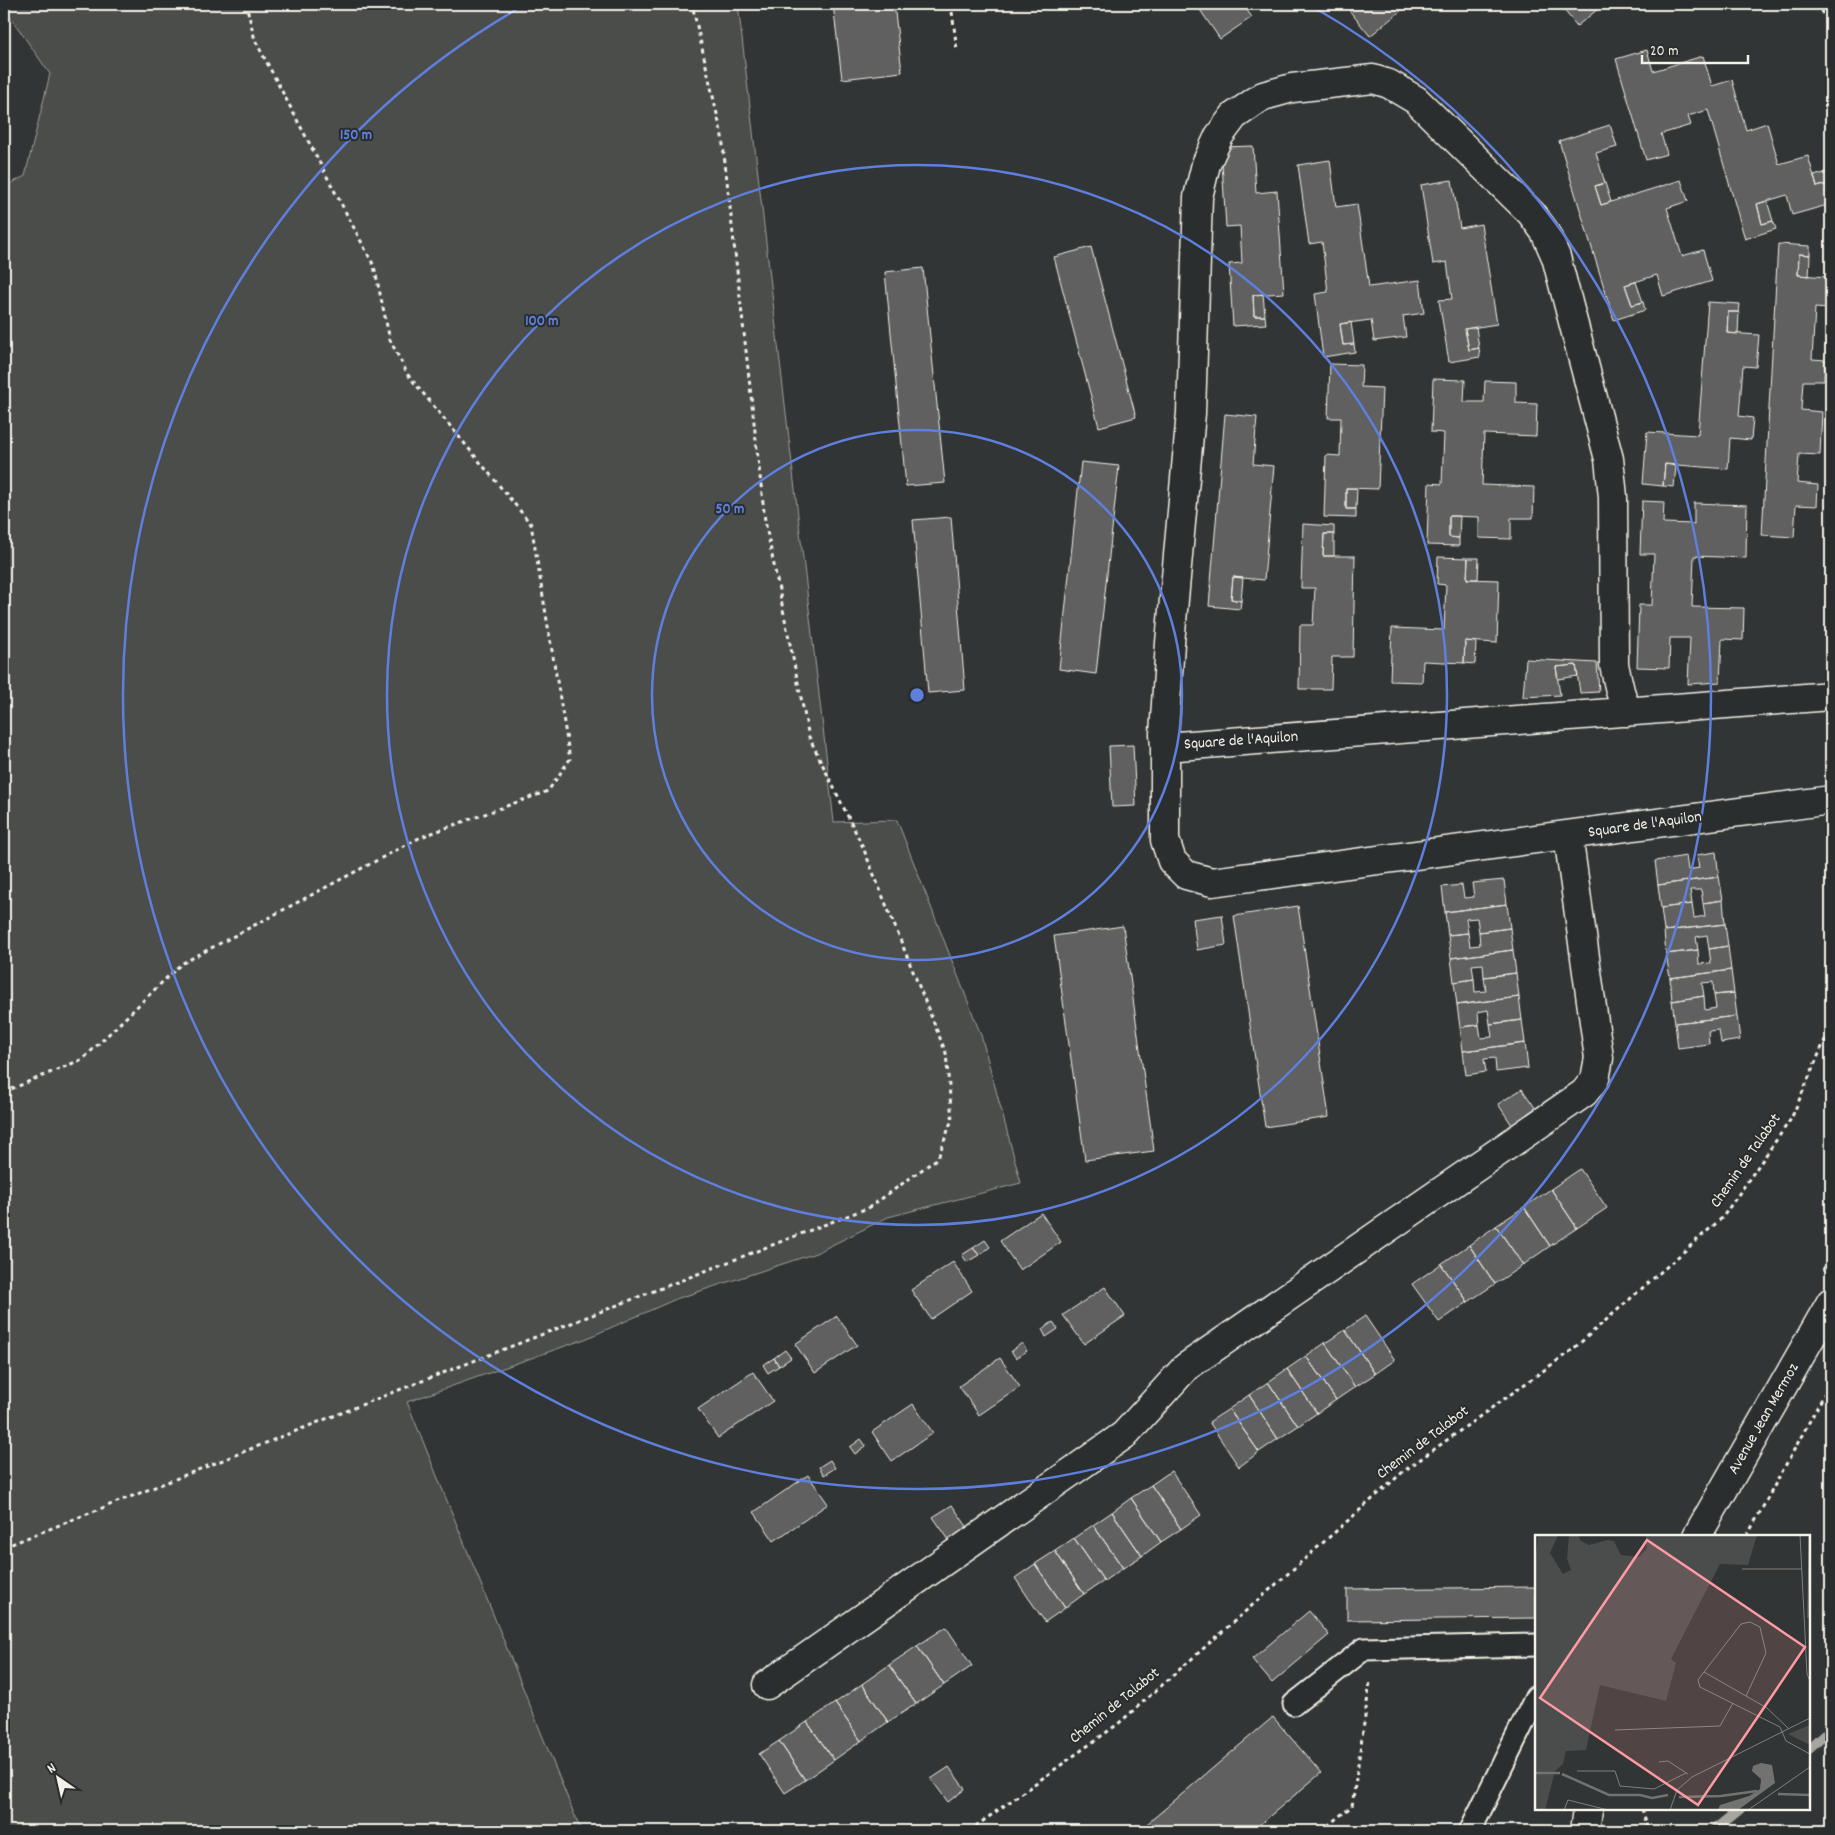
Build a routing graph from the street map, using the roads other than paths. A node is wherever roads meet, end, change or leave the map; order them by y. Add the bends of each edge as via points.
1 (1831, 696) edge
2 (1627, 712) junction
3 (1165, 747) junction
4 (1831, 800) edge
5 (1568, 835) junction
6 (1831, 1302) edge
7 (1698, 1535) edge
8 (1535, 1645) edge
9 (767, 1685) dead end
10 (1535, 1699) edge
11 (1294, 1704) dead end
12 (1588, 1810) edge
13 (1470, 1831) edge
14 (1584, 1831) edge

1 - 2 street, Square de l'Aquilon
2 - 3 street, Square de l'Aquilon
2 - 3 street via 1614,665 1613,497 1609,459 1556,257 1545,232 1531,213 1416,100 1389,84 1373,79 1292,88 1263,96 1234,116 1219,136 1206,164 1198,196 1191,413 1170,643
3 - 5 street, Square de l'Aquilon via 1165,840 1172,861 1186,876 1212,882
4 - 5 street, Square de l'Aquilon
5 - 9 street via 1599,1058 1596,1079 1584,1093 1186,1367 1124,1435
6 - 7 street, Avenue Jean Mermoz
8 - 11 lane via 1364,1649
10 - 13 lane
12 - 14 street

